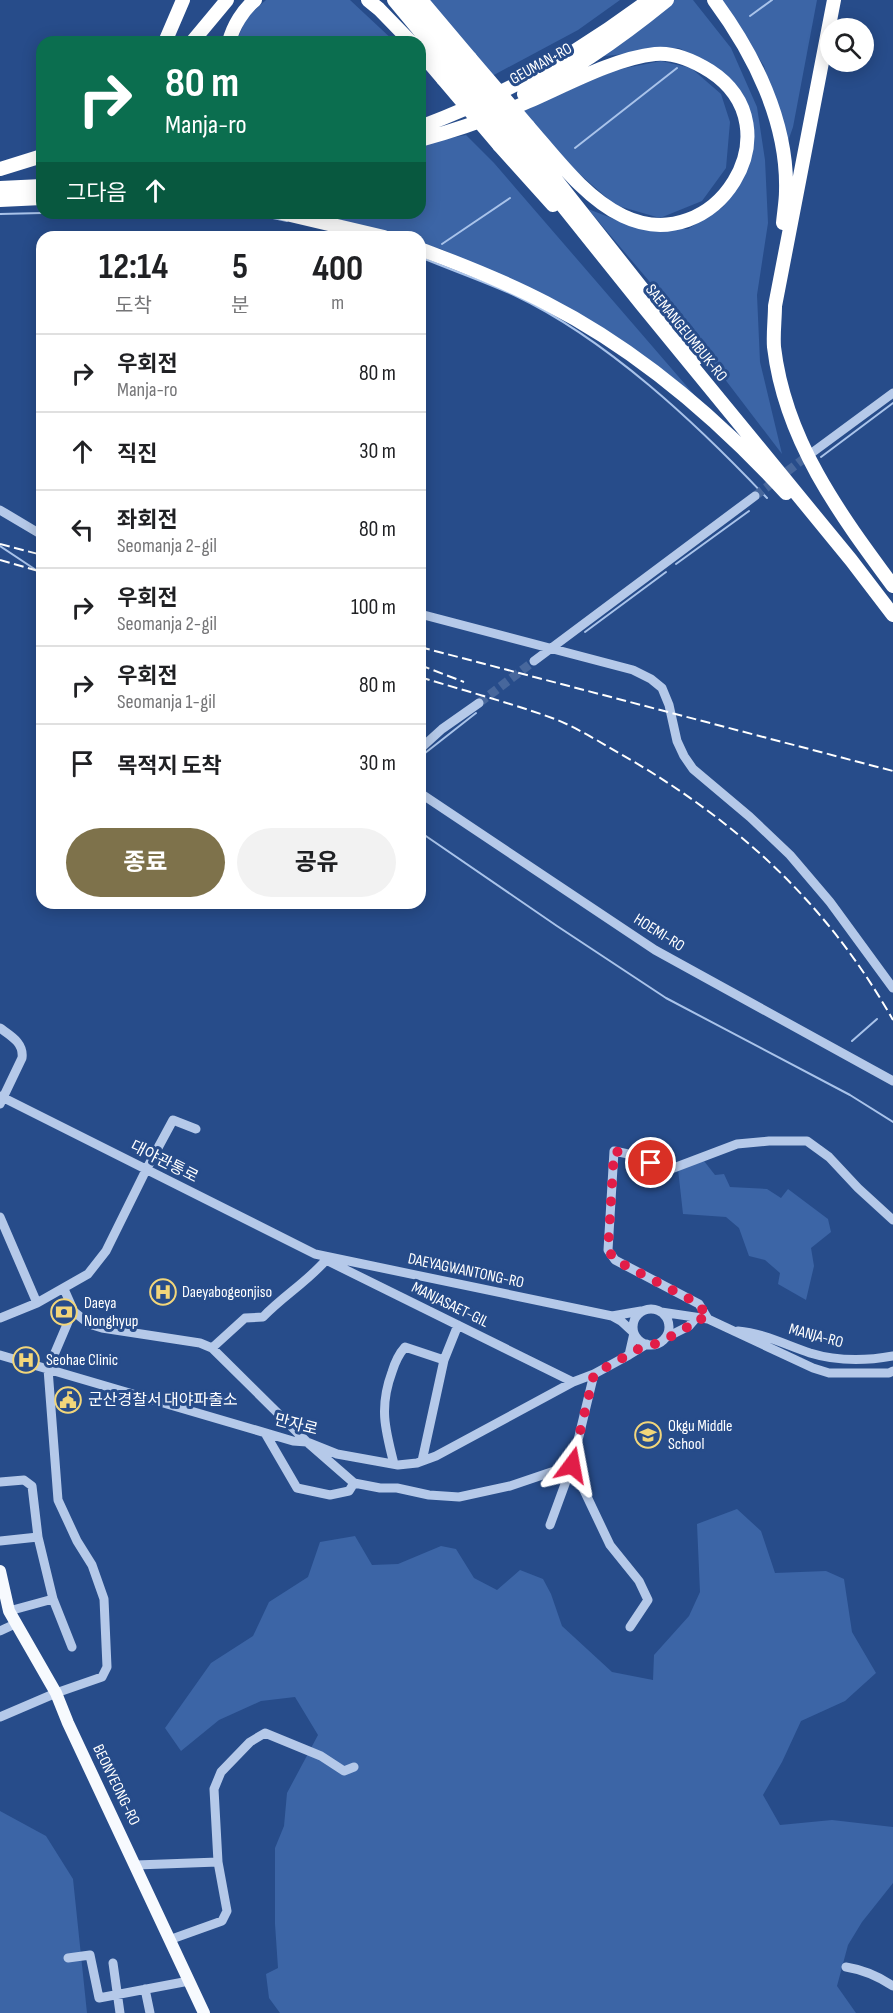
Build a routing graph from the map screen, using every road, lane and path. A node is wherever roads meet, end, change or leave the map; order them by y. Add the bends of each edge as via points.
1 (183, 0) edge
2 (227, 0) edge
3 (255, 0) edge
4 (368, 0) edge
5 (394, 0) edge
6 (408, 0) edge
7 (421, 0) edge
8 (649, 0) edge
9 (667, 0) edge
10 (714, 0) edge
11 (834, 0) edge
12 (168, 36) edge
13 (197, 36) edge
14 (231, 36) edge
15 (405, 36) edge
16 (426, 55) edge
17 (458, 68) junction
18 (522, 82) junction
19 (426, 117) edge
20 (426, 125) edge
21 (426, 136) edge
22 (514, 136) junction
23 (426, 137) edge
24 (36, 153) edge
25 (36, 158) edge
26 (0, 164) edge
27 (0, 169) edge
28 (36, 188) edge
29 (2, 196) edge
30 (36, 198) edge
31 (36, 203) edge
32 (308, 219) edge
33 (358, 231) edge
34 (426, 251) edge
35 (775, 306) junction
36 (893, 393) edge
37 (813, 452) tunnel mouth
38 (755, 496) tunnel mouth
39 (0, 510) edge
40 (36, 531) edge
41 (893, 585) edge
42 (893, 596) edge
43 (426, 616) edge
44 (893, 617) edge
45 (551, 649) junction
46 (534, 661) tunnel mouth
47 (479, 704) tunnel mouth
48 (426, 744) edge
49 (426, 797) edge
50 (893, 988) edge
51 (0, 1028) edge
52 (893, 1081) edge
53 (1, 1100) edge
54 (196, 1129) dead end
55 (146, 1170) junction
56 (0, 1217) edge
57 (893, 1220) edge
58 (315, 1254) junction
59 (326, 1260) junction
60 (64, 1289) junction
61 (37, 1303) junction
62 (72, 1310) junction
63 (644, 1311) junction
64 (661, 1312) junction
65 (612, 1317) junction
66 (0, 1318) edge
67 (695, 1319) junction
68 (708, 1319) junction
69 (458, 1325) junction
70 (733, 1330) junction
71 (634, 1333) junction
72 (665, 1338) junction
73 (647, 1344) junction
74 (212, 1347) junction
75 (0, 1355) edge
76 (628, 1355) junction
77 (893, 1356) edge
78 (444, 1360) junction
79 (48, 1369) junction
80 (891, 1372) edge
81 (594, 1374) junction
82 (573, 1382) junction
83 (265, 1433) junction
84 (307, 1442) junction
85 (422, 1461) junction
86 (394, 1464) junction
87 (572, 1465) junction
88 (0, 1482) edge
89 (354, 1483) junction
90 (550, 1525) dead end
91 (38, 1537) junction
92 (0, 1540) edge
93 (0, 1571) edge
94 (53, 1599) junction
95 (9, 1611) junction
96 (15, 1624) junction
97 (630, 1627) dead end
98 (0, 1631) edge
99 (72, 1647) dead end
100 (56, 1693) junction
101 (0, 1717) edge
102 (354, 1767) dead end
103 (218, 1862) junction
104 (136, 1865) junction
105 (169, 1940) junction
106 (68, 1958) dead end
107 (113, 1963) dead end
108 (846, 1967) dead end
109 (189, 1982) junction
110 (893, 1986) edge
111 (145, 1989) junction
112 (117, 1994) junction
113 (120, 2013) edge
114 (150, 2013) edge
115 (204, 2013) edge

1 - 12 highway
2 - 13 highway
3 - 14 highway
4 - 15 highway
5 - 17 highway
6 - 17 highway
7 - 17 highway
8 - 18 highway via 574,53
9 - 21 highway, GEUMAN-RO via 613,41 533,90
10 - 35 highway via 753,60 770,98 783,149 786,190
11 - 35 highway
16 - 17 highway
17 - 22 highway, SAEMANGEUMBUK-RO, bridge
17 - 22 highway, bridge
18 - 19 highway
18 - 20 highway
22 - 23 highway via 622,216 640,223 664,225 685,222 723,197 738,177 748,131 743,109 728,86 697,63 656,54 603,69 469,126
22 - 42 highway, SAEMANGEUMBUK-RO
22 - 44 highway, SAEMANGEUMBUK-RO via 642,305 851,560
24 - 26 highway
25 - 27 highway
28 - 29 highway
29 - 30 highway
29 - 31 highway
32 - 33 highway
34 - 44 highway via 547,303 625,351 683,394 770,476
35 - 41 highway via 774,344 780,381 798,436 837,509
36 - 37 street
38 - 45 street
39 - 40 street
43 - 45 street
45 - 46 street
45 - 50 street via 633,670 662,688 677,741 693,768 790,855
47 - 48 street
49 - 52 street, HOEMI-RO via 656,950
51 - 53 street via 23,1050
53 - 55 street, 대야관통로
54 - 55 street via 173,1120
55 - 58 street, 대야관통로
55 - 60 street via 106,1251 88,1274
56 - 61 street
57 - 68 street via 829,1157 807,1141 736,1144 671,1169 614,1151 608,1250 615,1260 699,1304
58 - 59 street, MANJASAET-GIL
58 - 65 street, DAEYAGWANTONG-RO
59 - 69 street, MANJASAET-GIL
59 - 74 street via 263,1317 245,1318
60 - 61 street
60 - 62 street
61 - 66 street
62 - 74 street via 89,1324 102,1328
62 - 79 street
63 - 64 street
63 - 65 street
63 - 71 street via 635,1319
64 - 67 street, MANJA-RO
64 - 72 street via 669,1327
65 - 71 street
67 - 68 street, MANJA-RO
67 - 72 street
68 - 70 street, MANJA-RO
69 - 78 street
69 - 82 street, MANJASAET-GIL
70 - 77 street, MANJA-RO via 752,1332 812,1354 843,1360
70 - 80 street, MANJA-RO via 829,1373
71 - 73 street
71 - 76 street
72 - 73 street
73 - 76 street
74 - 84 street
75 - 79 street, 만자로
76 - 81 street
78 - 85 street
78 - 86 street via 405,1347 398,1354 383,1407
79 - 83 street, 만자로
79 - 100 street via 58,1500 92,1565 104,1599 107,1667 102,1677
81 - 82 street
81 - 87 street
82 - 85 street, 만자로
83 - 84 street, 만자로
83 - 89 street via 297,1488 330,1495 349,1491
84 - 86 street, 만자로 via 337,1454
84 - 89 street
85 - 86 street, 만자로
87 - 89 street via 510,1486 459,1497
87 - 90 street
87 - 97 street via 610,1545 639,1581 648,1600
88 - 91 street via 24,1480 32,1486
91 - 92 street
91 - 94 street
93 - 95 main road, BEONYEONG-RO
94 - 95 street
94 - 99 street
95 - 96 main road, BEONYEONG-RO
96 - 98 street
96 - 100 main road, BEONYEONG-RO
100 - 101 street
100 - 104 main road, BEONYEONG-RO
102 - 103 street via 344,1771 321,1756 265,1733 250,1742 221,1772 214,1789
103 - 104 street
103 - 105 street via 227,1911 222,1921
104 - 105 main road, BEONYEONG-RO
105 - 109 main road, BEONYEONG-RO
106 - 112 street via 90,1954 99,1998
107 - 112 street
108 - 110 street via 878,1976
109 - 111 street
109 - 115 main road, BEONYEONG-RO
111 - 112 street
111 - 114 street
112 - 113 street

